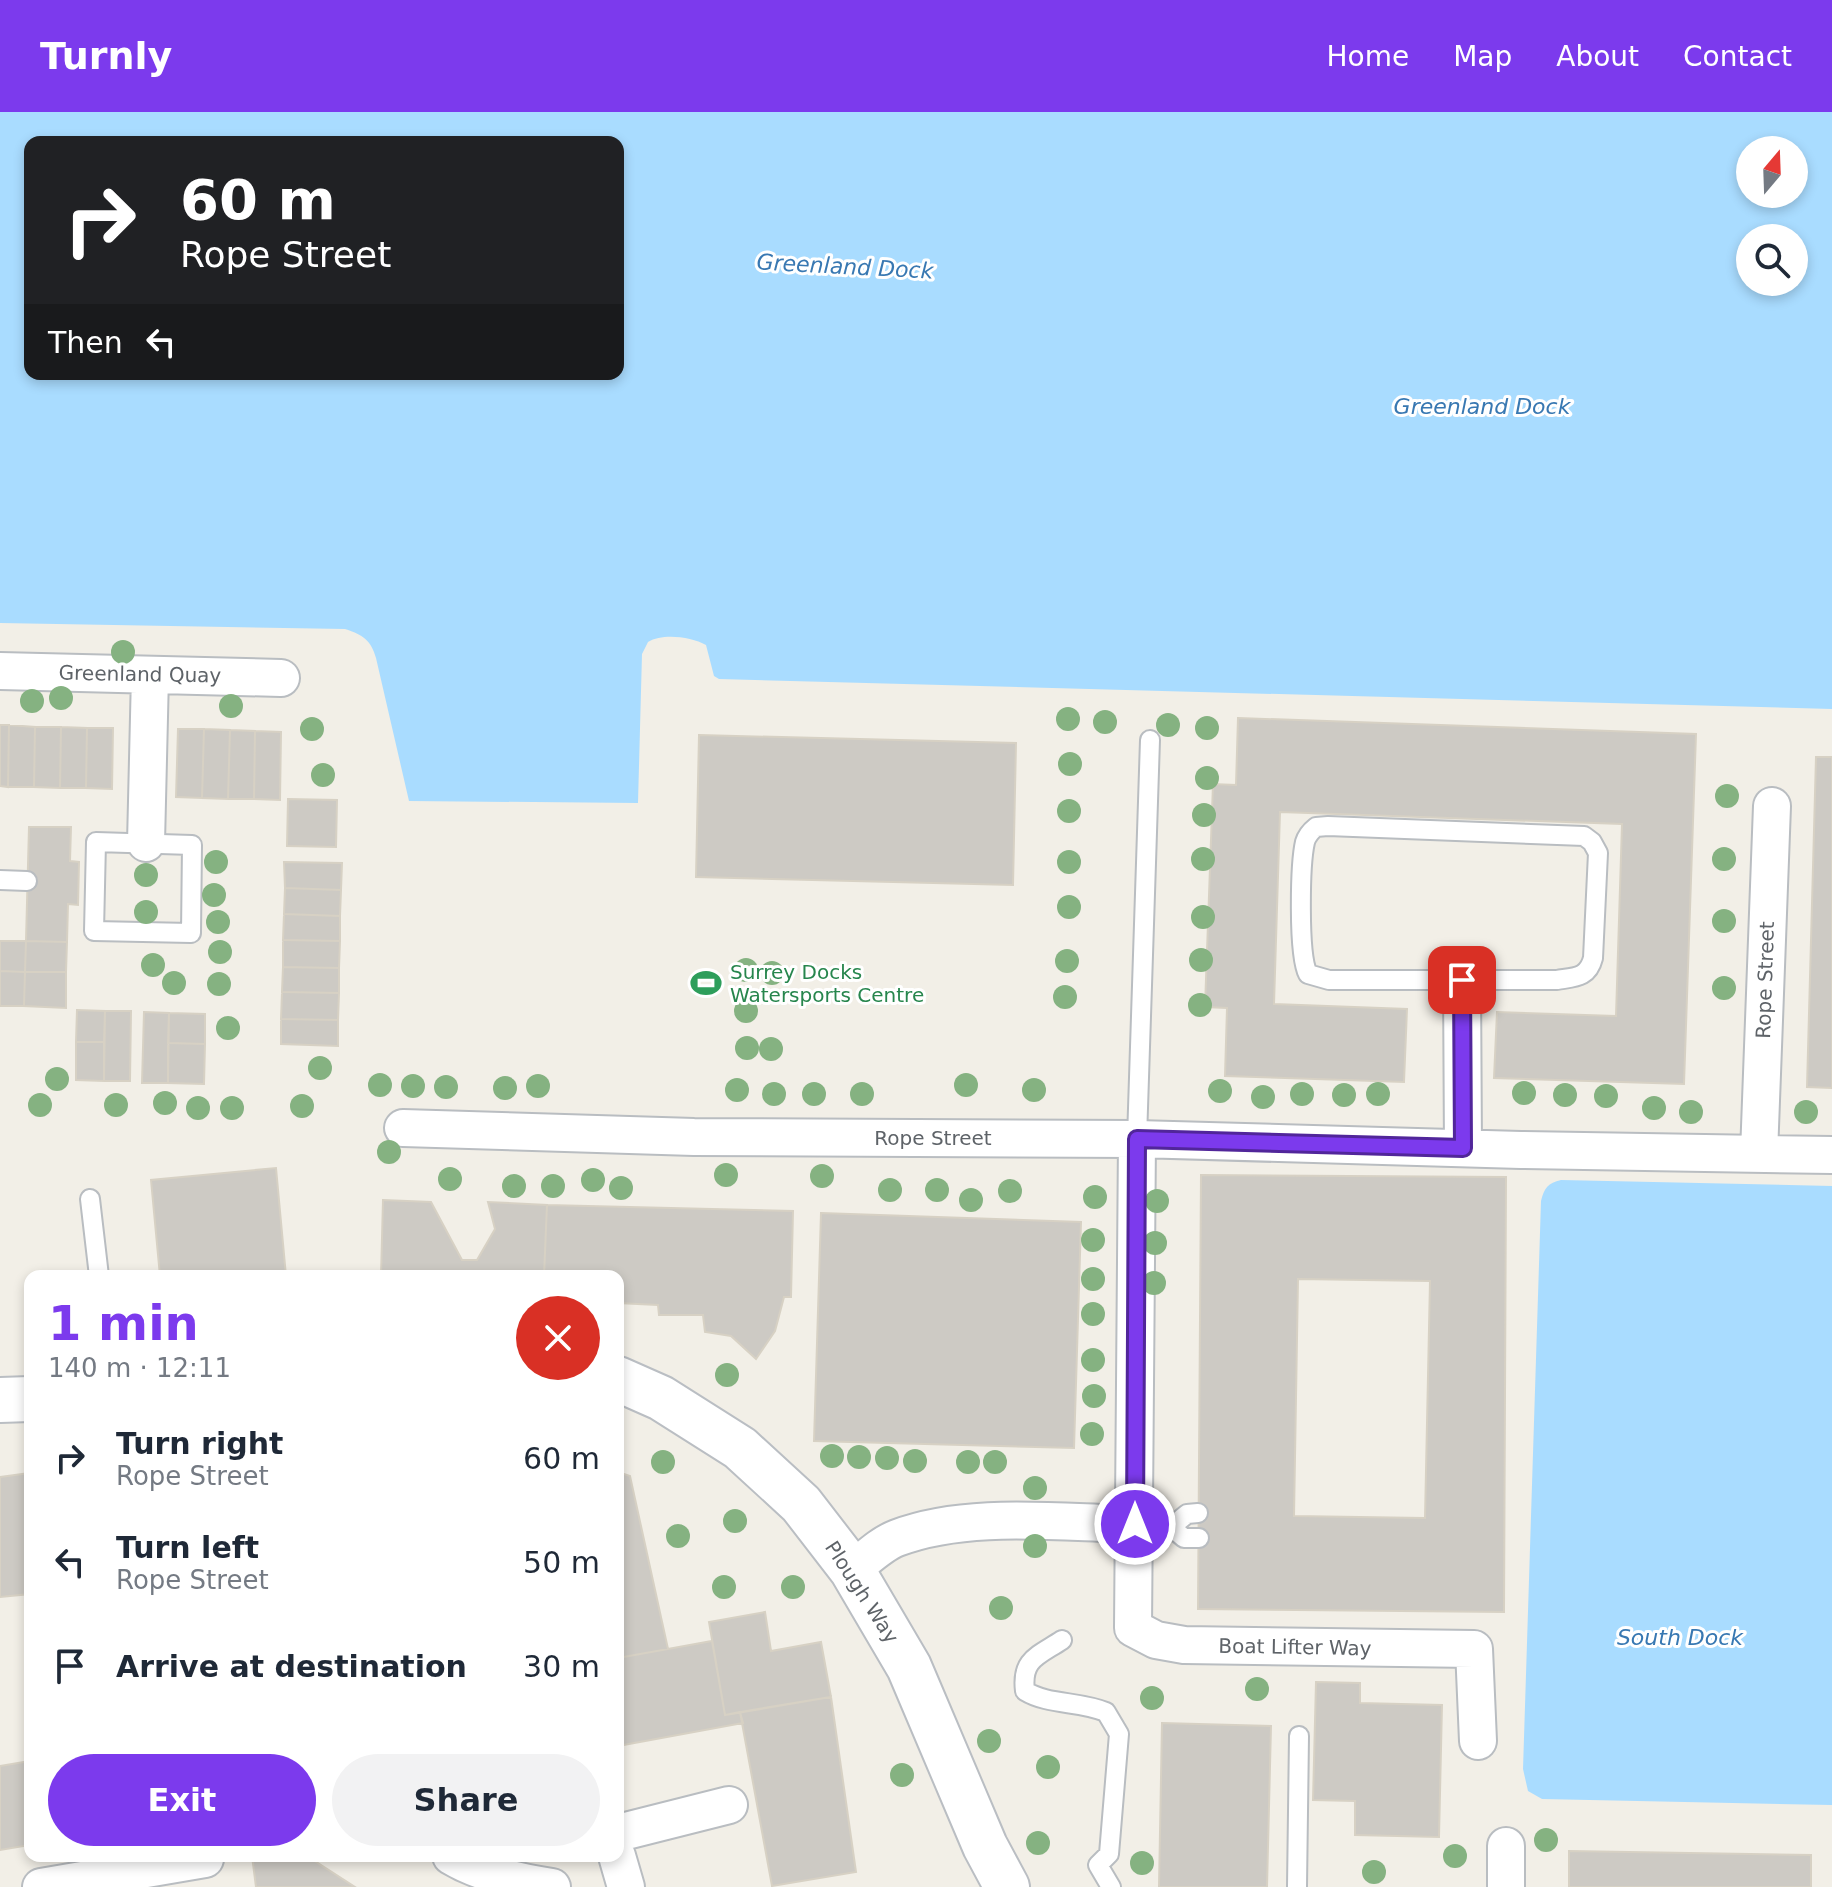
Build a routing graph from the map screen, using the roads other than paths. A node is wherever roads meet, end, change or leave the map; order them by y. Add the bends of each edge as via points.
1 (0, 671) edge
2 (150, 675) junction
3 (281, 678) dead end
4 (1150, 740) dead end
5 (1772, 806) dead end
6 (146, 843) junction
7 (0, 880) edge
8 (27, 881) dead end
9 (1462, 980) junction
10 (403, 1128) dead end
11 (1137, 1139) junction
12 (1463, 1148) junction
13 (1759, 1154) junction
14 (1832, 1155) edge
15 (90, 1199) dead end
16 (98, 1270) edge
17 (624, 1382) edge
18 (24, 1399) edge
19 (0, 1400) edge
20 (1198, 1513) dead end
21 (1135, 1524) junction
22 (1171, 1527) junction
23 (1199, 1538) dead end
24 (852, 1570) junction
25 (1062, 1640) dead end
26 (1299, 1736) dead end
27 (1478, 1741) dead end
28 (729, 1805) dead end
29 (624, 1831) edge
30 (1506, 1846) dead end
31 (461, 1862) edge
32 (619, 1862) edge
33 (206, 1867) edge
34 (997, 1884) edge
35 (41, 1887) edge
36 (552, 1887) edge
37 (626, 1887) edge
38 (1111, 1887) edge
39 (1297, 1887) edge
40 (1506, 1887) edge

1 - 2 street, Greenland Quay
2 - 3 street, Greenland Quay
2 - 6 street
4 - 11 lane
5 - 13 street, Rope Street
6 - 6 lane via 96,842 87,882 94,931 191,933 192,845
7 - 8 lane
9 - 9 lane via 1329,980 1308,974 1300,935 1305,840 1310,832 1328,826 1556,833 1592,842 1598,853 1590,970 1557,980
9 - 12 street
10 - 11 street, Rope Street via 694,1137
11 - 12 street, Rope Street
11 - 21 street
12 - 13 street, Rope Street
13 - 14 street, Rope Street
15 - 16 lane
17 - 24 main road, Plough Way via 661,1398 740,1448 801,1504
18 - 19 main road
20 - 22 lane via 1187,1514
21 - 22 lane
21 - 24 street via 944,1525 894,1539
21 - 27 street, Boat Lifter Way via 1133,1628 1156,1640 1184,1645 1474,1649
22 - 23 lane via 1184,1538
24 - 34 main road, Plough Way via 909,1667
25 - 38 lane via 1027,1663 1025,1691 1038,1699 1086,1704 1106,1712 1119,1734 1109,1854 1098,1865
26 - 39 lane
28 - 29 street
30 - 40 street
31 - 36 street
32 - 37 street
33 - 35 street

